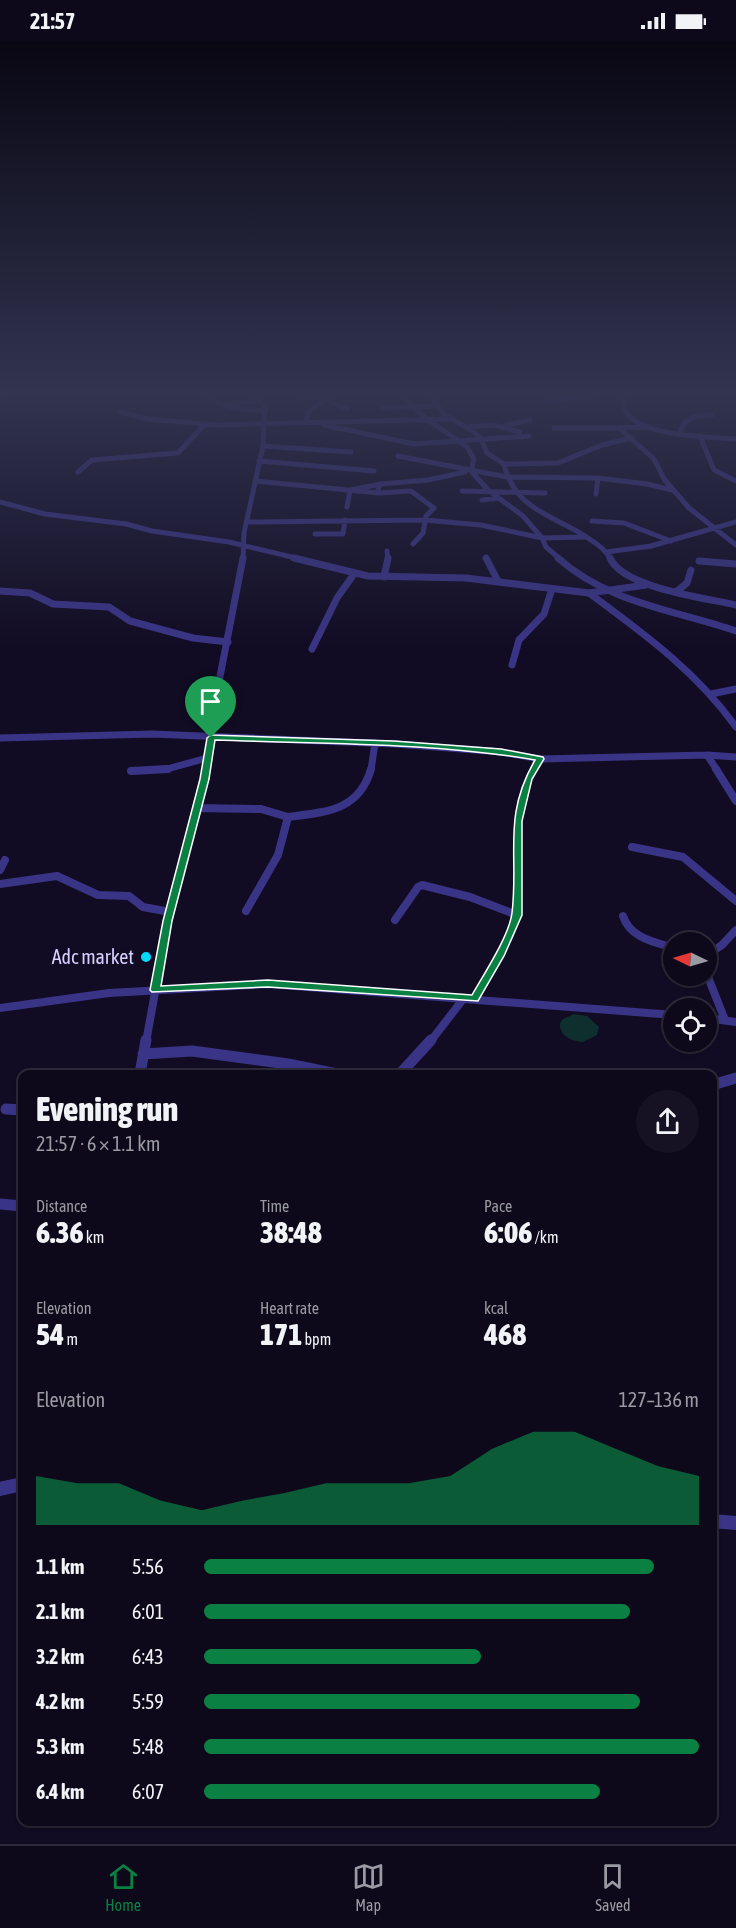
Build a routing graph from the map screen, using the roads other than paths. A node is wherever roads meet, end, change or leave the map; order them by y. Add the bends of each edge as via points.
1 (431, 479) edge
2 (476, 479) edge
3 (508, 479) edge
4 (598, 479) edge
5 (607, 479) edge
6 (666, 479) edge
7 (255, 481) joint
8 (381, 484) junction
9 (553, 488) dead end
10 (350, 490) junction
11 (488, 490) junction
12 (672, 490) junction
13 (462, 491) dead end
14 (515, 492) junction
15 (379, 493) junction
16 (545, 493) dead end
17 (596, 494) dead end
18 (498, 498) junction
19 (482, 500) dead end
20 (0, 502) edge
21 (347, 507) dead end
22 (345, 520) junction
23 (425, 520) junction
24 (592, 521) dead end
25 (246, 522) junction
26 (736, 522) edge
27 (713, 526) junction
28 (315, 534) dead end
29 (585, 537) junction
30 (542, 538) junction
31 (671, 541) junction
32 (413, 544) dead end
33 (736, 544) edge
34 (243, 546) junction
35 (387, 551) dead end
36 (607, 552) junction
37 (486, 558) dead end
38 (699, 561) dead end
39 (736, 564) edge
40 (691, 570) dead end
41 (354, 574) junction
42 (384, 577) junction
43 (498, 581) junction
44 (646, 585) junction
45 (552, 589) junction
46 (0, 591) edge
47 (610, 591) junction
48 (676, 592) junction
49 (589, 593) junction
50 (736, 604) edge
51 (736, 631) edge
52 (228, 642) junction
53 (312, 649) dead end
54 (512, 665) dead end
55 (736, 689) edge
56 (711, 694) junction
57 (736, 727) edge
58 (0, 738) edge
59 (211, 738) junction
60 (375, 743) junction
61 (707, 755) junction
62 (736, 757) edge
63 (207, 758) junction
64 (540, 759) junction
65 (131, 771) dead end
66 (736, 801) edge
67 (197, 808) junction
68 (288, 817) junction
69 (632, 847) dead end
70 (5, 860) dead end
71 (0, 870) edge
72 (0, 884) edge
73 (736, 901) edge
74 (246, 911) dead end
75 (170, 912) junction
76 (517, 915) junction
77 (622, 916) dead end
78 (395, 920) dead end
79 (736, 930) edge
80 (663, 944) edge
81 (717, 948) edge
82 (711, 986) edge
83 (155, 990) junction
84 (469, 999) junction
85 (0, 1008) edge
86 (663, 1014) edge
87 (717, 1019) edge
88 (724, 1020) junction
89 (736, 1022) edge
90 (143, 1054) junction
91 (141, 1070) edge
92 (317, 1070) edge
93 (406, 1070) edge
94 (736, 1078) edge
95 (717, 1084) edge
96 (6, 1108) dead end
97 (18, 1110) edge
98 (0, 1204) edge
99 (18, 1206) edge
100 (18, 1485) edge
101 (0, 1489) edge
102 (717, 1521) edge
103 (736, 1523) edge

1 - 8 street
2 - 11 street
3 - 14 street
4 - 17 street
5 - 12 street
6 - 12 street
7 - 10 street
7 - 25 street
8 - 10 street
8 - 15 street
9 - 14 street
10 - 15 street
10 - 21 street
11 - 13 street
11 - 14 street
11 - 18 street
12 - 27 street
14 - 16 street
14 - 18 street
14 - 29 street via 535,510 572,526
15 - 23 street via 415,493 434,508
18 - 19 street
18 - 30 street via 523,516
20 - 34 street via 45,514 126,524
22 - 23 street
22 - 25 street
22 - 28 street via 343,534
23 - 30 street via 481,525
23 - 32 street via 423,533
24 - 31 street via 629,523
25 - 34 street
26 - 27 street
27 - 31 street
27 - 33 street
29 - 30 street
29 - 36 street
30 - 47 street via 546,547 567,566
31 - 36 street
34 - 41 street
34 - 52 street via 243,568
35 - 42 street
36 - 44 street via 615,566
37 - 43 street
38 - 39 street
40 - 48 street via 687,583
41 - 42 street
41 - 53 street via 337,598
42 - 43 street
43 - 45 street
44 - 47 street
44 - 48 street
45 - 49 street
45 - 54 street via 544,614 519,640
46 - 52 street via 32,594 52,604 109,607 130,621 193,638
47 - 49 street
47 - 51 street
48 - 50 street
49 - 56 street via 668,651
52 - 59 street
55 - 56 street
56 - 57 street
58 - 59 street via 108,734
59 - 60 street
59 - 63 street
60 - 64 street via 501,752
60 - 68 street via 369,780 350,803
61 - 62 street
61 - 64 street
61 - 66 street
63 - 65 street via 167,769
63 - 67 street
64 - 76 street via 528,779 517,821
67 - 68 street via 261,809
67 - 75 street
68 - 74 street via 283,846 270,876
69 - 73 street via 683,857
70 - 71 street
72 - 75 street via 57,876 98,895 129,896 143,907
75 - 83 street
76 - 78 street via 470,897 422,885
76 - 84 street via 499,956
77 - 80 street via 632,933
79 - 81 street
82 - 88 street
83 - 84 street via 268,984
83 - 85 street
83 - 90 street
84 - 86 street
84 - 93 street
87 - 88 street
88 - 89 street
90 - 91 street
90 - 92 street via 192,1051
94 - 95 street
96 - 97 street
98 - 99 street
100 - 101 street
102 - 103 street

